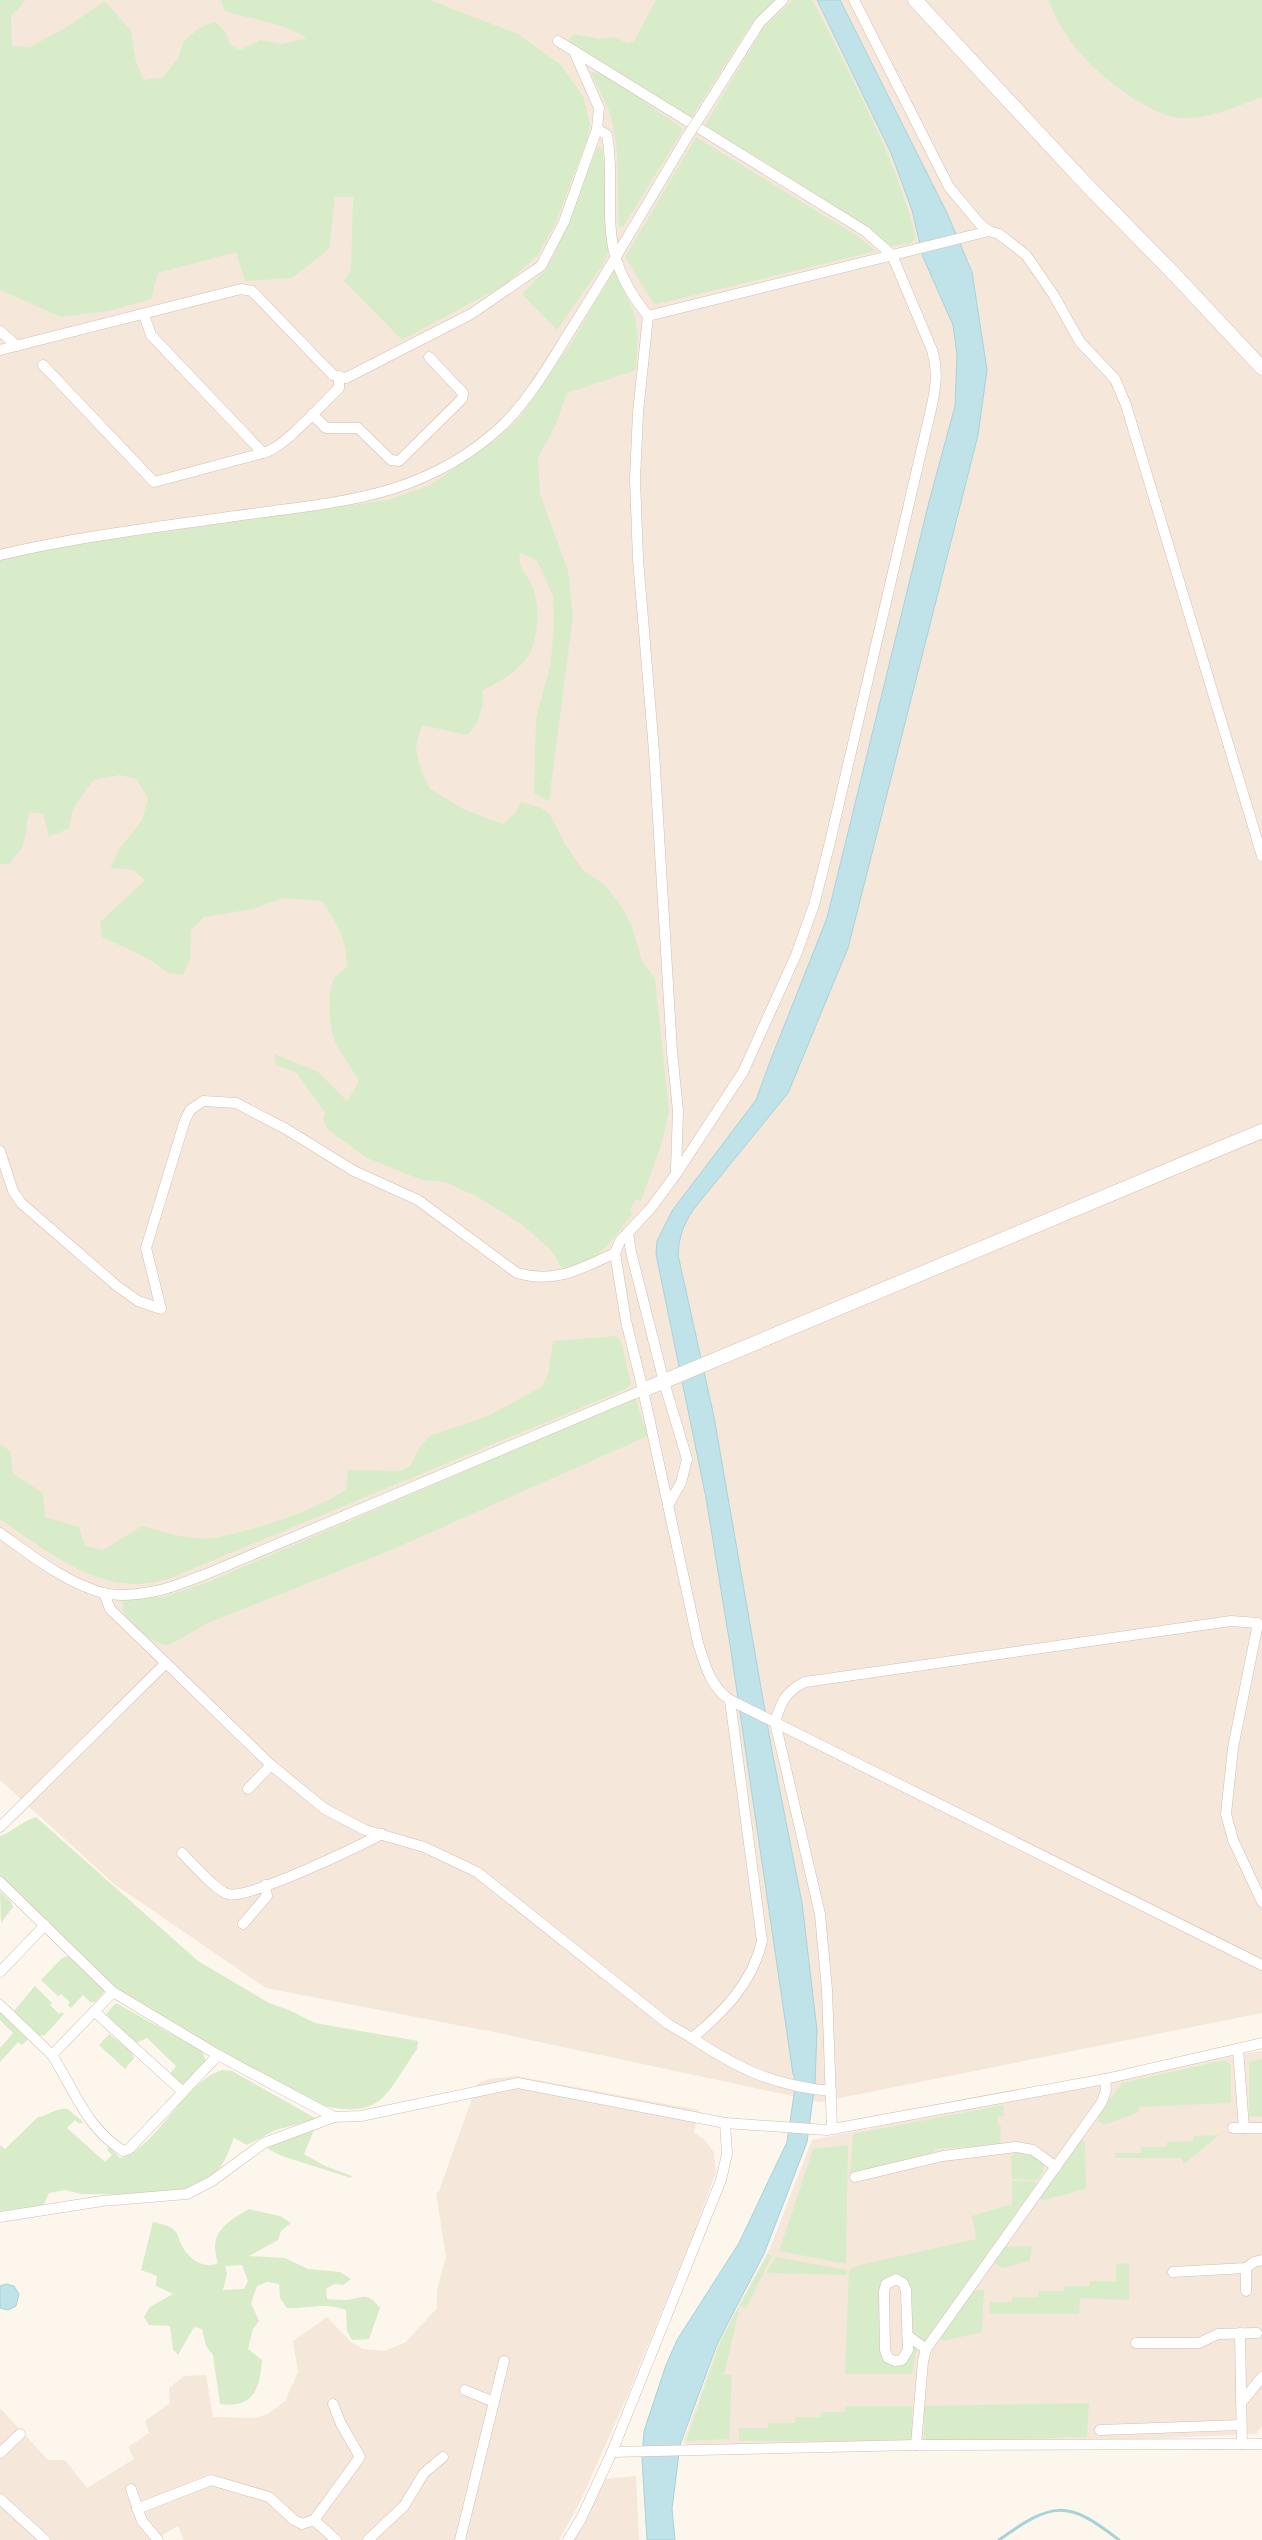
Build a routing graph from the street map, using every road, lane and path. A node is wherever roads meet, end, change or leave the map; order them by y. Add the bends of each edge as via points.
1 (783, 0) edge
2 (854, 0) edge
3 (915, 0) edge
4 (558, 41) dead end
5 (574, 51) junction
6 (597, 130) junction
7 (989, 232) junction
8 (892, 255) junction
9 (616, 259) junction
10 (144, 315) junction
11 (648, 316) junction
12 (0, 331) edge
13 (17, 346) junction
14 (0, 350) edge
15 (429, 357) dead end
16 (43, 365) dead end
17 (1262, 368) edge
18 (339, 376) junction
19 (312, 414) junction
20 (263, 454) junction
21 (0, 554) edge
22 (1262, 856) edge
23 (1262, 1131) edge
24 (0, 1151) edge
25 (676, 1174) junction
26 (628, 1232) junction
27 (615, 1253) junction
28 (664, 1382) junction
29 (643, 1390) junction
30 (668, 1505) junction
31 (0, 1533) edge
32 (104, 1593) junction
33 (1260, 1620) edge
34 (166, 1663) junction
35 (733, 1702) junction
36 (771, 1720) junction
37 (271, 1765) junction
38 (248, 1789) dead end
39 (0, 1827) edge
40 (382, 1834) junction
41 (182, 1853) dead end
42 (0, 1882) edge
43 (265, 1885) junction
44 (1262, 1902) edge
45 (243, 1924) dead end
46 (45, 1925) junction
47 (1262, 1965) edge
48 (0, 1972) edge
49 (113, 1992) junction
50 (0, 2005) edge
51 (94, 2011) junction
52 (692, 2038) junction
53 (1262, 2043) edge
54 (1238, 2049) junction
55 (52, 2055) junction
56 (218, 2055) junction
57 (1105, 2079) junction
58 (830, 2091) junction
59 (183, 2092) junction
60 (334, 2116) junction
61 (725, 2124) junction
62 (1262, 2128) edge
63 (832, 2129) junction
64 (1056, 2167) junction
65 (855, 2177) dead end
66 (0, 2217) edge
67 (1262, 2260) edge
68 (1246, 2268) junction
69 (1173, 2272) dead end
70 (1246, 2291) dead end
71 (1240, 2333) junction
72 (1257, 2334) dead end
73 (907, 2335) junction
74 (1136, 2343) dead end
75 (926, 2349) junction
76 (504, 2361) dead end
77 (1262, 2377) edge
78 (465, 2390) dead end
79 (494, 2402) junction
80 (1241, 2403) junction
81 (333, 2404) dead end
82 (1241, 2425) junction
83 (1100, 2430) dead end
84 (20, 2434) dead end
85 (1242, 2444) junction
86 (1262, 2444) edge
87 (916, 2446) junction
88 (612, 2452) junction
89 (0, 2453) edge
90 (443, 2458) dead end
91 (131, 2488) dead end
92 (0, 2499) edge
93 (137, 2509) junction
94 (314, 2520) junction
95 (45, 2540) edge
96 (158, 2540) edge
97 (336, 2540) edge
98 (368, 2540) edge
99 (460, 2540) edge
100 (568, 2540) edge

1 - 9 street, bridge via 760,22 687,137
2 - 7 street via 949,187
3 - 17 street
4 - 5 street
5 - 6 street via 600,108
5 - 8 street via 864,231
6 - 9 street via 607,135 610,149 612,234
6 - 18 street via 564,222 541,266 471,314 346,378
7 - 8 street
7 - 22 street via 999,234 1026,255 1054,294 1080,342 1115,379 1126,405
8 - 11 street
8 - 25 street via 932,350 937,381 830,842 814,905 796,955 743,1072
9 - 11 street via 635,300
9 - 21 street via 518,408 480,444 434,473 384,493 94,536
10 - 13 street
10 - 18 street via 241,289 252,291 333,375
10 - 20 street via 152,335
11 - 25 street via 638,413 638,559 678,1111
12 - 13 street
13 - 14 street
15 - 19 street via 463,393 462,399 399,462 391,460 358,428 326,428
16 - 20 street via 154,482
18 - 19 street via 339,388
19 - 20 street via 277,447
23 - 28 street
24 - 27 street via 13,1191 21,1203 117,1286 138,1301 161,1309 146,1248 184,1123 190,1110 203,1101 219,1100 242,1106 286,1129 354,1172 418,1200 517,1273 549,1278 572,1272
25 - 26 street
26 - 27 street
26 - 28 street
27 - 29 street via 626,1321
28 - 29 street
28 - 30 street via 687,1459 681,1483
29 - 30 street
29 - 32 street via 204,1575 158,1591
30 - 35 street via 707,1671 718,1692
31 - 32 street via 45,1565
32 - 34 street via 110,1609
33 - 36 street via 1231,1621 805,1682 792,1688
33 - 44 street via 1233,1748 1226,1814 1233,1840
34 - 37 street
34 - 39 street
35 - 36 street
35 - 52 street via 762,1941 751,1973 736,1995 710,2024
36 - 47 street
36 - 58 street via 820,1914 827,1990
37 - 38 street
37 - 40 street via 325,1809 347,1822
40 - 43 street
40 - 52 street via 424,1847 477,1872 668,2024
41 - 43 street via 227,1894
42 - 46 street
43 - 45 street via 267,1896
46 - 48 street
46 - 49 street
49 - 51 street
49 - 56 street
50 - 55 street
51 - 55 street
51 - 59 street
52 - 58 street via 772,2081
53 - 54 street
54 - 57 street
54 - 62 street via 1238,2128
55 - 59 street via 83,2112 123,2151 129,2149
56 - 59 street
56 - 60 street
57 - 63 street
57 - 64 street via 1102,2102
58 - 63 street
60 - 61 street via 362,2116 518,2083
60 - 66 street via 264,2142 212,2181 187,2194 102,2201
61 - 63 street via 818,2131
61 - 88 street via 727,2154 721,2180
64 - 65 street via 1033,2150 1016,2147 943,2156
64 - 75 street
67 - 68 street
68 - 69 street
68 - 70 street
71 - 72 street
71 - 74 street via 1218,2334 1199,2343
71 - 80 street
73 - 73 street via 905,2357 891,2360 885,2350 884,2291 892,2280 900,2280 905,2286
73 - 75 street
75 - 87 street via 922,2360
76 - 79 street
77 - 80 street
78 - 79 street
79 - 99 street
80 - 82 street
81 - 94 street via 360,2457
82 - 83 street
82 - 85 street
84 - 89 street
85 - 86 street
85 - 87 street
87 - 88 street
88 - 100 street
90 - 98 street via 424,2473 404,2506
91 - 93 street
92 - 95 street
93 - 94 street via 211,2480 269,2497 302,2524
93 - 96 street via 142,2521
94 - 97 street

